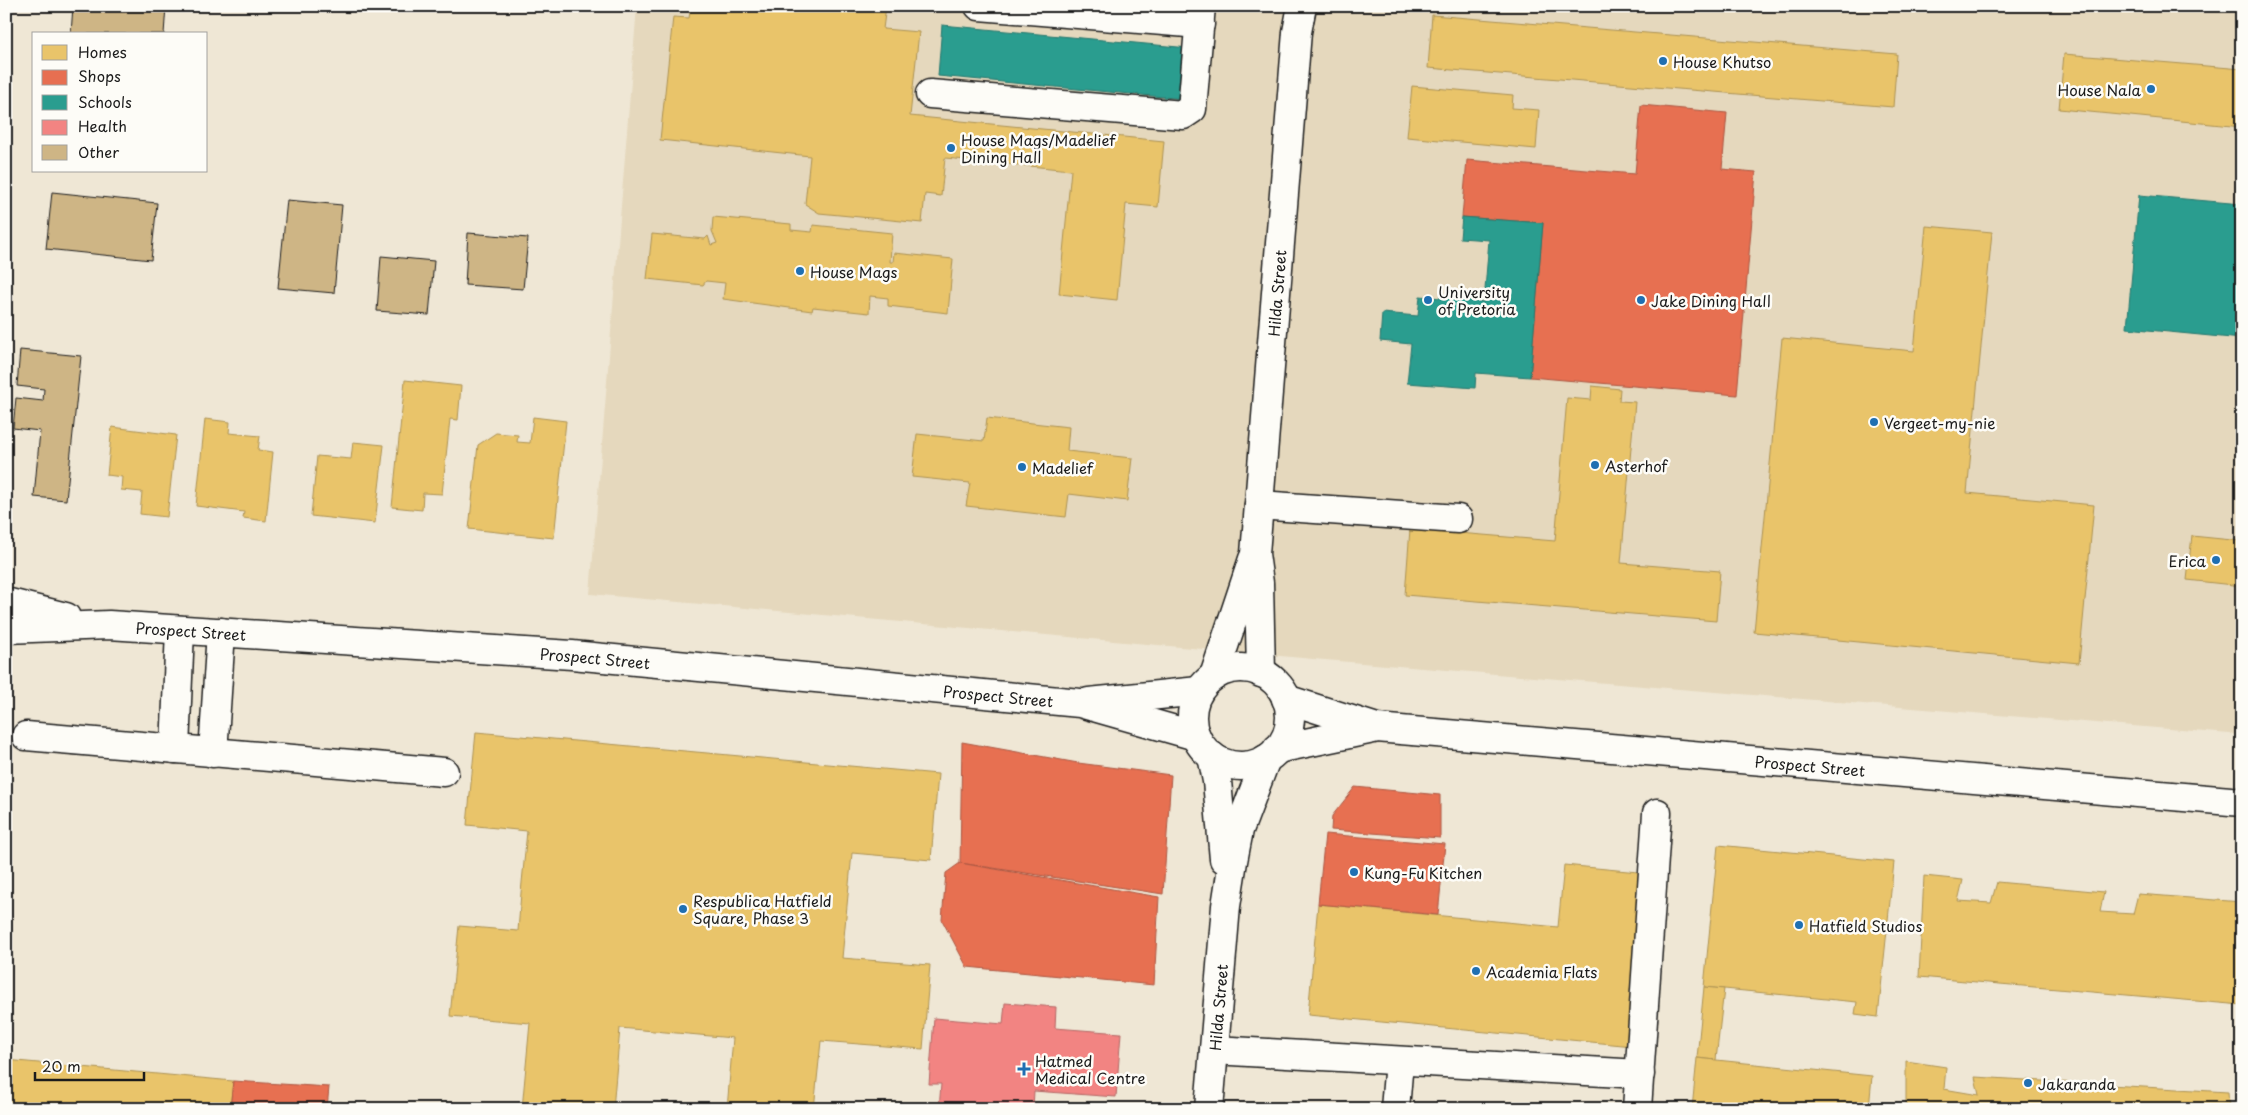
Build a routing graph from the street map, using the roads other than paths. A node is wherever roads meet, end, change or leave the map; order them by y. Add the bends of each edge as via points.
1 (980, 6) edge
2 (1201, 15) edge
3 (1299, 15) edge
4 (930, 94) dead end
5 (1259, 505) junction
6 (1458, 519) dead end
7 (1255, 554) junction
8 (6, 602) edge
9 (109, 625) junction
10 (6, 629) edge
11 (180, 630) junction
12 (222, 632) junction
13 (1262, 673) junction
14 (1206, 684) junction
15 (1286, 699) junction
16 (1080, 703) junction
17 (1377, 728) junction
18 (26, 736) dead end
19 (1204, 746) junction
20 (174, 750) junction
21 (213, 752) junction
22 (1271, 754) junction
23 (444, 772) dead end
24 (2242, 802) edge
25 (1657, 813) dead end
26 (1226, 906) junction
27 (1214, 1050) junction
28 (1399, 1060) junction
29 (1640, 1074) junction
30 (1209, 1109) edge
31 (1395, 1109) edge
32 (1637, 1109) edge

1 - 2 street
2 - 4 street via 1192,109 1183,115
3 - 5 street, Hilda Street
5 - 6 street
5 - 7 street, Hilda Street
7 - 13 street, Hilda Street
7 - 14 street, Hilda Street
8 - 9 street, Prospect Street via 56,616
9 - 10 street, Prospect Street
9 - 11 street, Prospect Street
11 - 12 street, Prospect Street
11 - 20 street
12 - 16 street, Prospect Street via 572,655
12 - 21 street
13 - 14 street via 1250,668 1225,670
13 - 15 street via 1272,679
14 - 16 street, Prospect Street
14 - 19 street via 1192,713
15 - 17 street, Prospect Street
15 - 22 street via 1289,725 1284,738
16 - 19 street, Prospect Street
17 - 22 street, Prospect Street via 1322,738
17 - 24 street, Prospect Street
18 - 20 street
19 - 22 street via 1224,762 1238,765 1253,764
19 - 26 street, Hilda Street via 1222,826
20 - 21 street
21 - 23 street
22 - 26 street, Hilda Street via 1239,830
25 - 29 street
26 - 27 street, Hilda Street
27 - 28 street
27 - 30 street, Hilda Street
28 - 29 street
28 - 31 street
29 - 32 street

